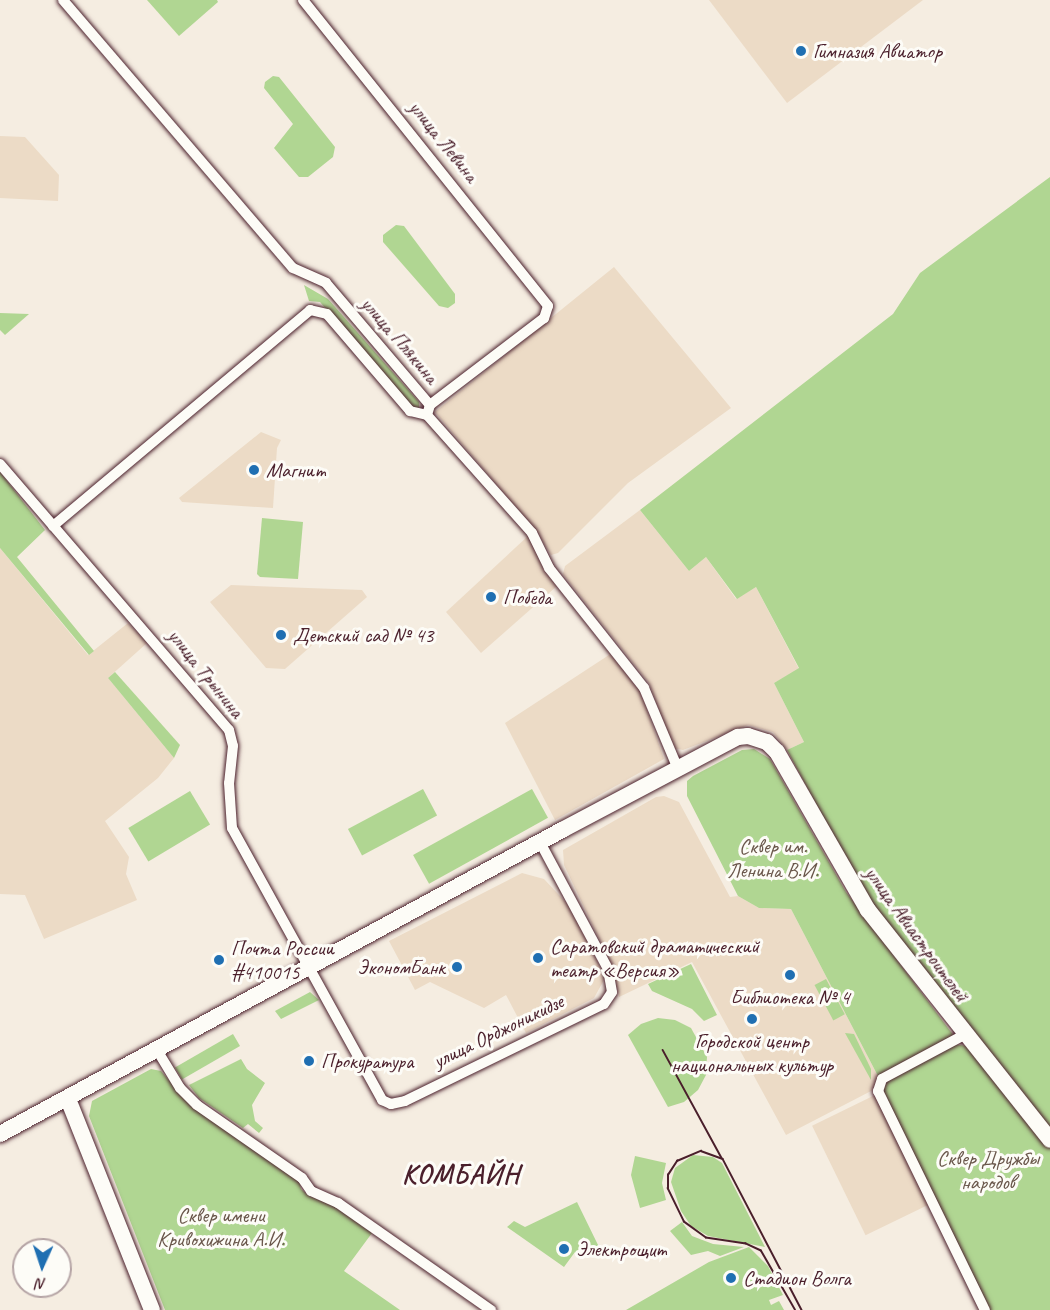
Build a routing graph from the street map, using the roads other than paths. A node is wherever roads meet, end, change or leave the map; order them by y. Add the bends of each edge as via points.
1 (63, 0) edge
2 (303, 0) edge
3 (428, 410) junction
4 (0, 464) edge
5 (53, 526) junction
6 (678, 769) junction
7 (540, 842) junction
8 (309, 969) junction
9 (964, 1035) junction
10 (158, 1050) junction
11 (68, 1099) junction
12 (0, 1134) edge
13 (1050, 1140) edge
14 (152, 1310) edge
15 (491, 1310) edge
16 (985, 1310) edge

1 - 3 street, улица Плякина via 293,268 326,283
2 - 3 street, улица Левина via 546,300 544,318
3 - 5 street via 410,411 327,314 310,310
3 - 6 street, улица Плякина via 532,533 549,568 633,673 650,698 661,736
4 - 5 street, улица Трынина
5 - 8 street, улица Трынина via 229,730 233,746 229,783 232,828
6 - 7 main road
6 - 9 main road, улица Авиастроителей via 738,737 767,742 784,763 867,910
7 - 8 main road
7 - 8 street, улица Орджоникидзе via 608,969 612,992 604,1004 405,1101 391,1104 375,1092
8 - 10 main road
9 - 13 main road, улица Авиастроителей
9 - 16 street via 882,1079 878,1091
10 - 11 main road
10 - 15 street via 180,1088 197,1105 302,1178 311,1191 338,1203
11 - 12 main road
11 - 14 main road

